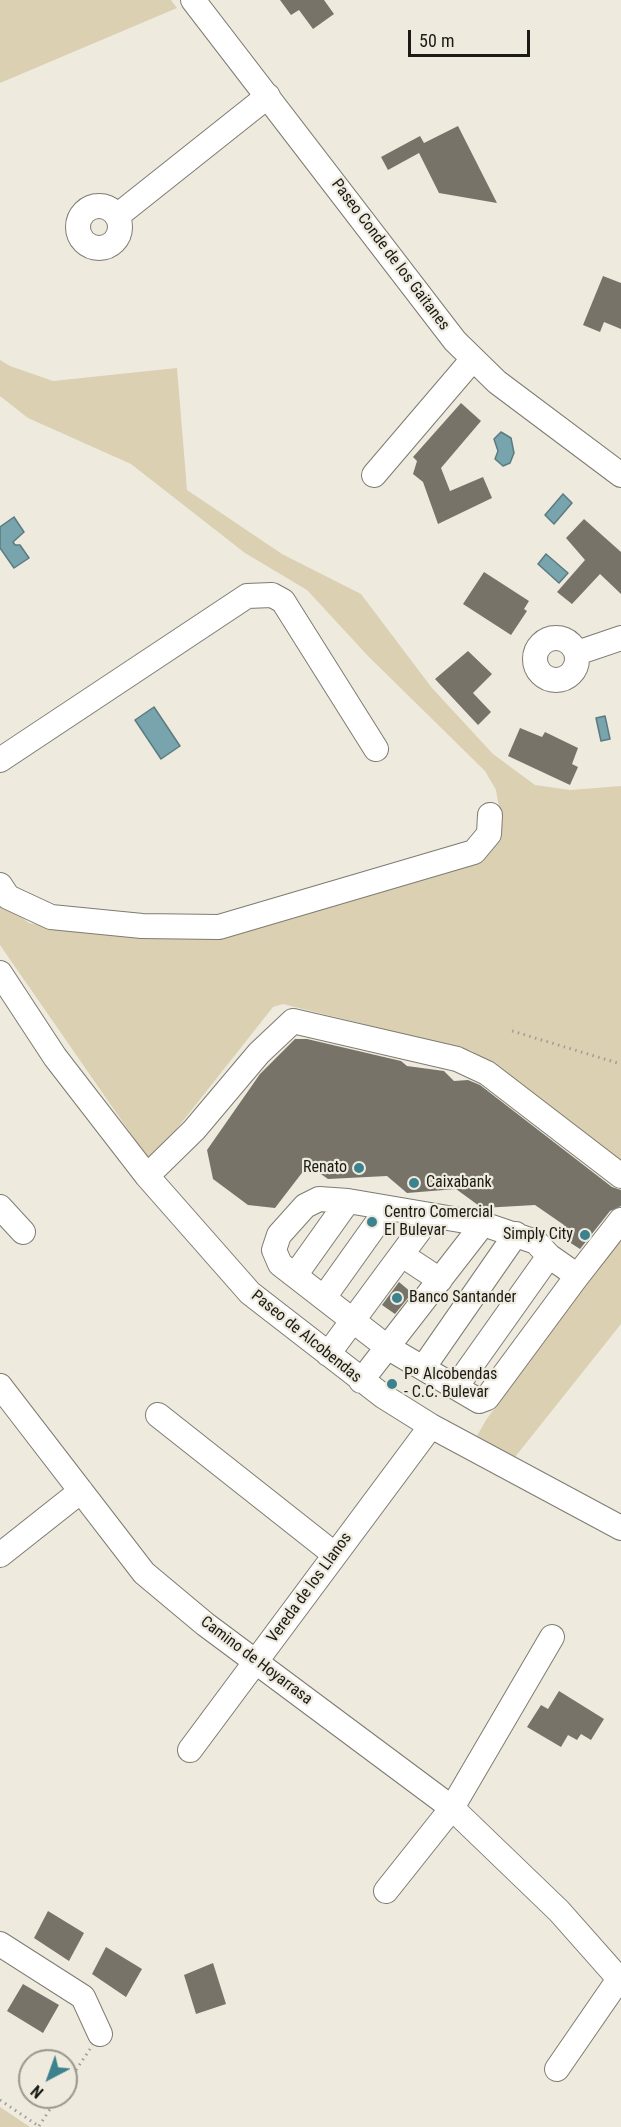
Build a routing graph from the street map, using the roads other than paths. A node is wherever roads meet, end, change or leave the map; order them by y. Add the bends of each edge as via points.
1 (193, 0) edge
2 (268, 96) junction
3 (117, 216) dead end
4 (473, 359) junction
5 (374, 475) dead end
6 (621, 475) edge
7 (621, 638) edge
8 (577, 653) dead end
9 (376, 749) dead end
10 (0, 760) edge
11 (490, 815) dead end
12 (0, 885) edge
13 (0, 973) edge
14 (147, 1176) junction
15 (621, 1176) edge
16 (348, 1201) junction
17 (0, 1207) edge
18 (387, 1209) junction
19 (430, 1216) junction
20 (621, 1220) edge
21 (483, 1224) junction
22 (23, 1232) dead end
23 (516, 1234) junction
24 (402, 1255) junction
25 (549, 1256) junction
26 (296, 1274) junction
27 (575, 1279) junction
28 (441, 1280) junction
29 (325, 1296) junction
30 (354, 1320) junction
31 (387, 1347) junction
32 (328, 1354) junction
33 (423, 1368) junction
34 (361, 1381) junction
35 (0, 1386) edge
36 (456, 1387) junction
37 (158, 1415) dead end
38 (431, 1426) junction
39 (81, 1491) junction
40 (621, 1528) edge
41 (334, 1554) junction
42 (0, 1555) edge
43 (552, 1637) dead end
44 (258, 1662) junction
45 (190, 1750) dead end
46 (452, 1808) junction
47 (386, 1891) dead end
48 (0, 1944) edge
49 (620, 1979) edge
50 (100, 2034) dead end
51 (557, 2069) dead end

1 - 2 street, Paseo Conde de los Gaitanes
2 - 3 street
2 - 4 street, Paseo Conde de los Gaitanes
4 - 5 street
4 - 6 street, Paseo Conde de los Gaitanes via 496,382
7 - 8 street
9 - 10 street via 284,601 272,595 247,596
11 - 12 street via 489,834 474,852 219,927 142,926 51,917 8,897
13 - 14 street, Paseo de Alcobendas via 55,1057
14 - 15 street via 293,1021 457,1059 487,1073
14 - 32 street, Paseo de Alcobendas via 250,1293
16 - 18 street
16 - 26 street
16 - 26 street via 319,1199 305,1206 279,1235 274,1250 280,1264
17 - 22 street
18 - 19 street
18 - 29 street
19 - 21 street
19 - 24 street
20 - 27 street
21 - 23 street
21 - 28 street
23 - 25 street via 536,1242
23 - 33 street
24 - 28 street
24 - 30 street
25 - 27 street
25 - 36 street
26 - 29 street
27 - 36 street via 487,1398 479,1401
28 - 31 street
29 - 30 street
30 - 31 street
30 - 32 street
31 - 33 street
31 - 34 street
32 - 34 street, Paseo de Alcobendas
33 - 36 street
34 - 38 street, Paseo de Alcobendas
35 - 39 street, Camino de Hoyarrasa
37 - 41 street
38 - 40 street, Paseo de Alcobendas
38 - 41 street, Vereda de los Llanos
39 - 42 street
39 - 44 street, Camino de Hoyarrasa via 144,1573
41 - 44 street, Vereda de los Llanos
43 - 46 street
44 - 45 street, Vereda de los Llanos
44 - 46 street, Camino de Hoyarrasa
46 - 47 street
46 - 49 street, Camino de Hoyarrasa via 559,1911
48 - 50 street via 84,1997
49 - 51 street, Camino de Hoyarrasa

